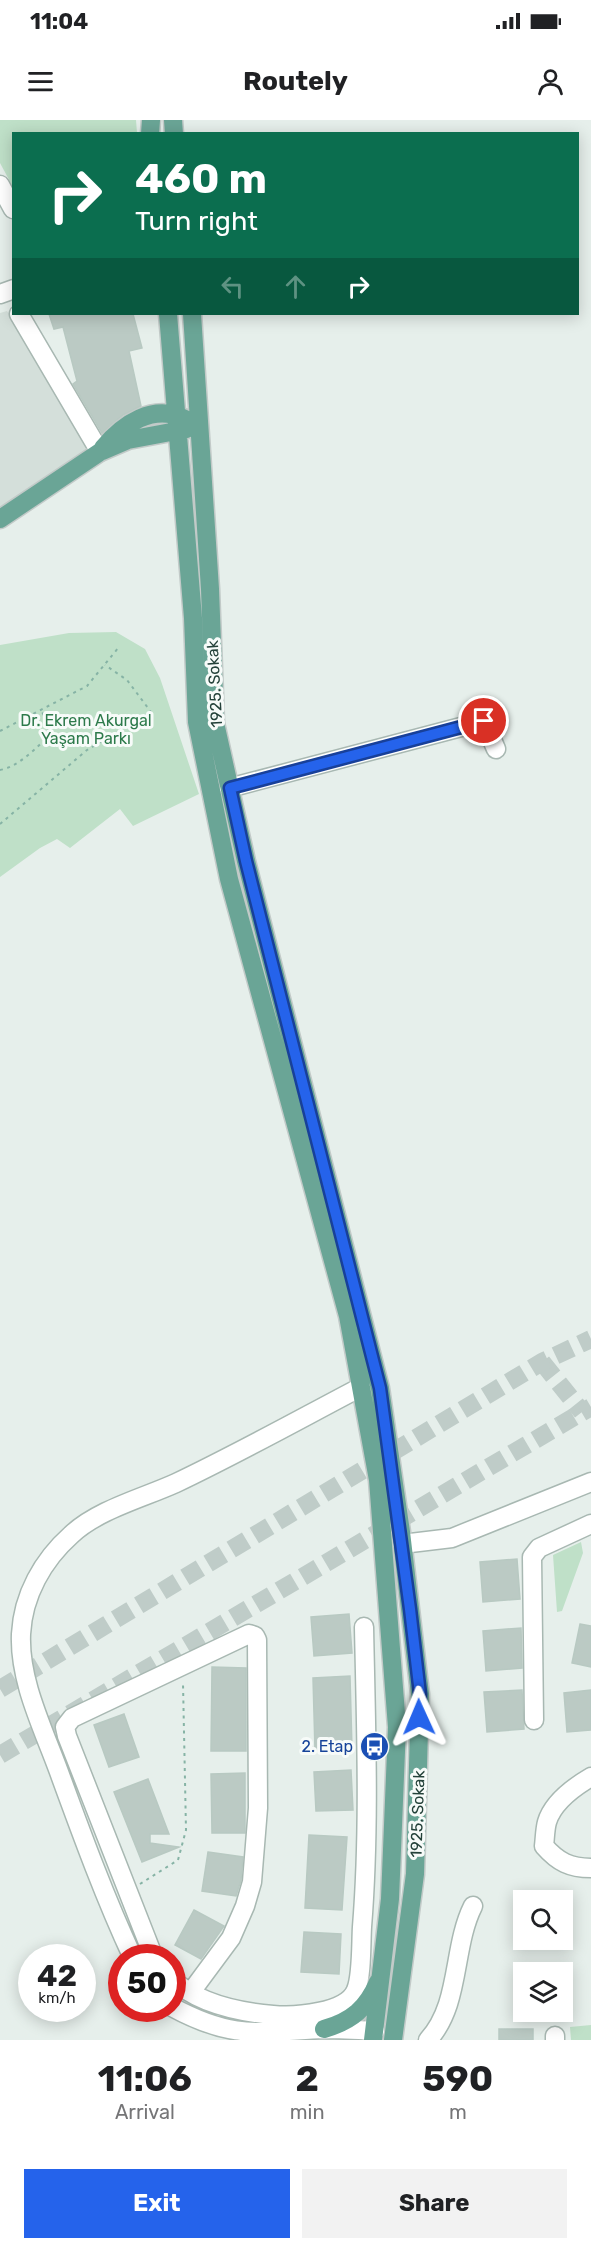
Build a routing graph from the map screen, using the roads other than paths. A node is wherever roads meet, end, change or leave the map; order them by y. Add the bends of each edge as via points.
1 (0, 185) edge
2 (12, 207) edge
3 (20, 315) edge
4 (168, 315) edge
5 (192, 315) edge
6 (176, 422) junction
7 (201, 428) junction
8 (100, 452) junction
9 (0, 519) edge
10 (496, 749) dead end
11 (230, 788) junction
12 (361, 1387) junction
13 (591, 1482) edge
14 (591, 1524) edge
15 (402, 1545) junction
16 (364, 1627) dead end
17 (534, 1720) dead end
18 (591, 1777) edge
19 (591, 1868) edge
20 (473, 1906) dead end
21 (144, 1935) junction
22 (127, 1944) edge
23 (136, 1944) edge
24 (148, 1944) edge
25 (383, 1972) junction
26 (186, 1989) edge
27 (191, 1992) junction
28 (186, 2017) edge
29 (324, 2029) junction
30 (377, 2037) edge
31 (342, 2040) edge
32 (393, 2040) edge
33 (428, 2040) edge

1 - 2 street
3 - 8 street
4 - 6 main road, 1925. Sokak
5 - 7 main road, 1925. Sokak
6 - 7 main road
6 - 8 main road
6 - 12 main road, 1925. Sokak via 200,733 229,879 348,1316
7 - 11 main road, 1925. Sokak via 214,723
8 - 9 main road
10 - 11 street via 484,721
11 - 15 main road, 1925. Sokak via 380,1388
12 - 22 street via 177,1482 103,1515 72,1534 47,1560 34,1582 21,1632 27,1684
12 - 25 main road, 1925. Sokak via 378,1480 397,1727
13 - 15 street via 452,1538
14 - 17 street via 539,1548 532,1557
15 - 32 main road, 1925. Sokak via 420,1694 415,1875
16 - 27 street via 368,1797 356,1991 345,2003 328,2011 279,2016 244,2012
18 - 19 street via 554,1808 547,1821 544,1846 556,1859 574,1868
20 - 33 street via 460,1942 450,1999
21 - 23 street
21 - 24 street
21 - 27 street via 65,1727 72,1718 249,1634 255,1636 258,1808 252,1882 231,1938
25 - 29 main road via 359,2011 342,2024
25 - 30 main road, 1925. Sokak
26 - 27 street
28 - 29 street via 216,2032 243,2036
29 - 30 street
29 - 31 main road

